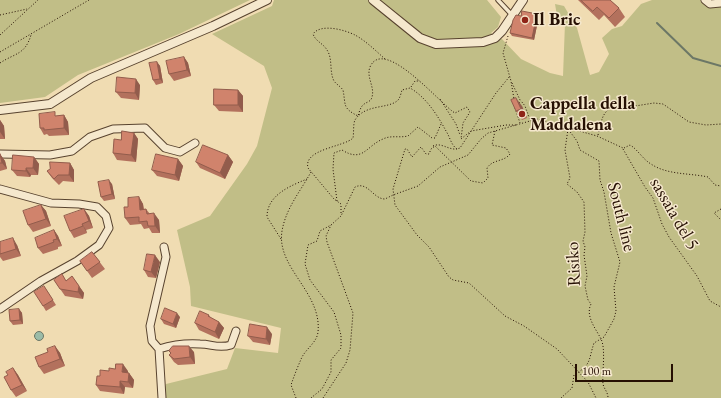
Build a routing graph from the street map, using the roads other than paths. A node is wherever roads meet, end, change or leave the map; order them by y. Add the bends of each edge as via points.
1 (267, 0) edge
2 (373, 0) edge
3 (498, 0) edge
4 (523, 0) edge
5 (705, 0) edge
6 (721, 3) edge
7 (512, 15) junction
8 (0, 110) edge
9 (195, 143) dead end
10 (0, 154) edge
11 (0, 189) edge
12 (164, 247) dead end
13 (0, 309) edge
14 (236, 331) dead end
15 (159, 349) junction
16 (162, 398) edge

1 - 8 street via 91,78 50,104
2 - 7 street via 420,38 436,44 488,41 502,31
3 - 7 lane
4 - 7 street
5 - 6 street via 710,4
9 - 10 street via 180,152 165,148 145,128 113,129 90,137 72,151 50,155
11 - 13 street via 50,203 97,207 106,216 109,228 99,245
12 - 15 street via 166,258 150,326 152,341
14 - 15 street via 231,345 222,348 201,344
15 - 16 street

